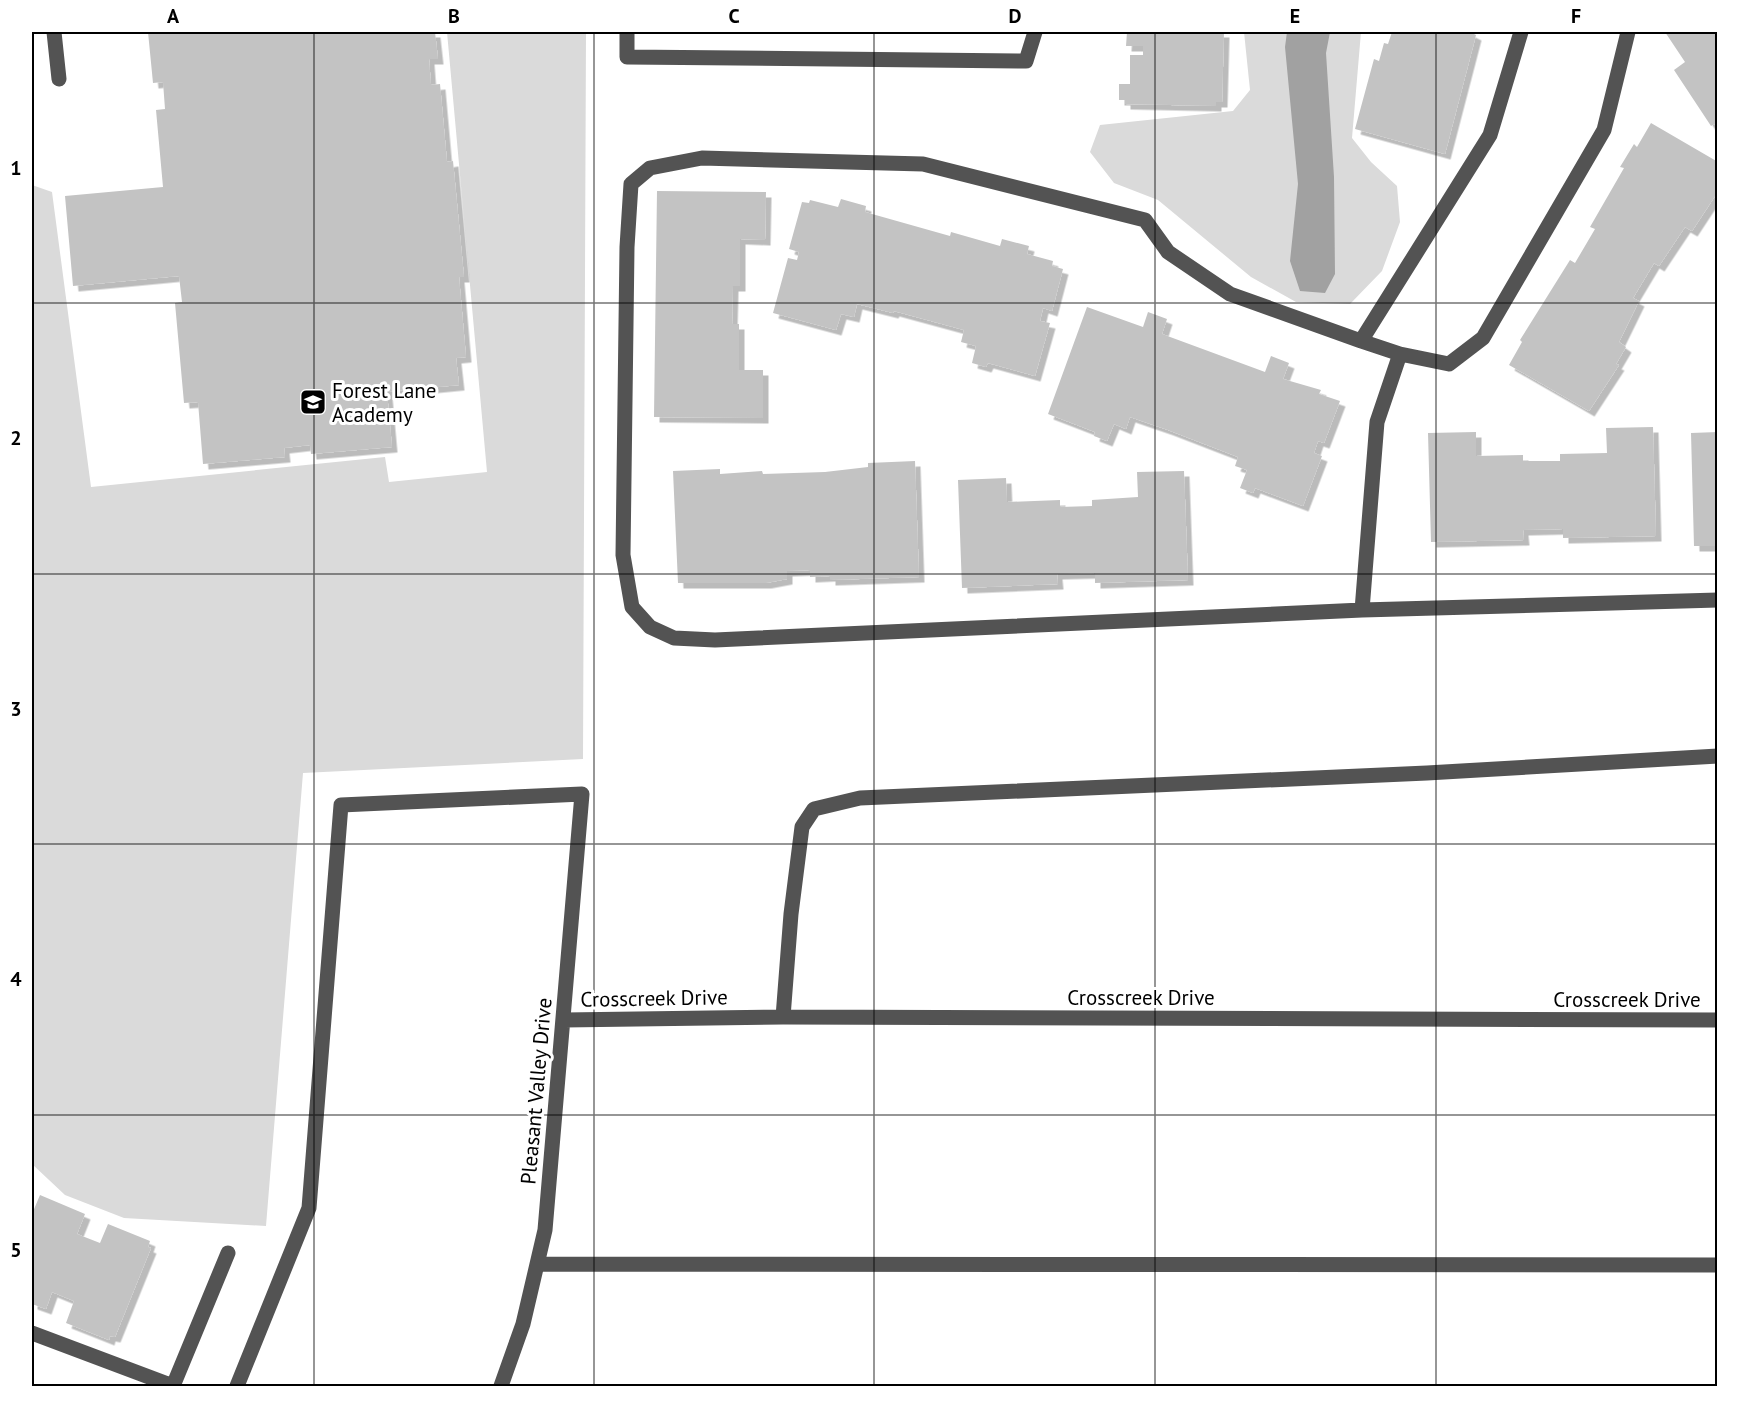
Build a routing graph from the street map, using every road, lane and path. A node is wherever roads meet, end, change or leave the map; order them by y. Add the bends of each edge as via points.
1 (54, 32) edge
2 (627, 32) edge
3 (1035, 32) edge
4 (1521, 32) edge
5 (1628, 32) edge
6 (59, 79) dead end
7 (1361, 341) junction
8 (1400, 354) junction
9 (1718, 600) edge
10 (1362, 610) junction
11 (1718, 756) edge
12 (783, 1017) junction
13 (564, 1020) junction
14 (1718, 1020) edge
15 (228, 1253) dead end
16 (537, 1264) junction
17 (1718, 1265) edge
18 (32, 1333) edge
19 (173, 1386) edge
20 (237, 1386) edge
21 (501, 1386) edge

1 - 6 street
2 - 3 street via 627,57 1014,61 1026,61
4 - 7 street via 1490,135
5 - 8 street via 1604,130 1483,338 1449,364
7 - 8 street
7 - 10 street via 1230,294 1168,252 1145,220 923,164 702,158 650,168 631,184 623,555 632,607 650,627 674,638 715,640
8 - 10 street via 1377,422
9 - 10 street
11 - 12 street via 860,798 814,809 802,827
12 - 13 street, Crosscreek Drive
12 - 14 street, Crosscreek Drive
13 - 16 street, Pleasant Valley Drive via 545,1230
13 - 20 street, Pleasant Valley Drive via 582,794 341,805 309,1208
15 - 19 street
16 - 17 street
16 - 21 street, Pleasant Valley Drive via 523,1324
18 - 19 street

